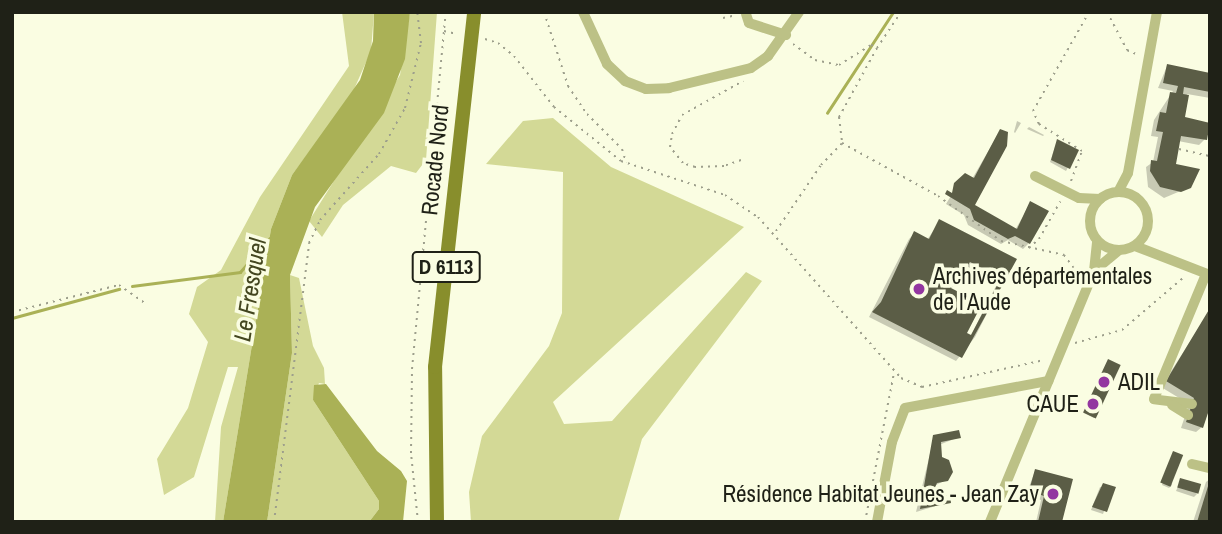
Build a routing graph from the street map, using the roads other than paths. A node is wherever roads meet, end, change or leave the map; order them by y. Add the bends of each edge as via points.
1 (474, 12) edge
2 (583, 12) edge
3 (799, 12) edge
4 (1157, 12) edge
5 (746, 14) dead end
6 (786, 35) junction
7 (1128, 173) junction
8 (1035, 176) dead end
9 (1118, 192) junction
10 (1132, 195) junction
11 (1079, 198) junction
12 (1100, 199) junction
13 (1090, 215) junction
14 (1148, 226) junction
15 (1097, 242) junction
16 (1135, 246) junction
17 (1118, 251) junction
18 (1158, 251) junction
19 (1094, 271) junction
20 (1208, 274) edge
21 (1056, 328) dead end
22 (1070, 331) junction
23 (1048, 382) junction
24 (1190, 409) dead end
25 (1192, 464) dead end
26 (1210, 468) edge
27 (437, 522) edge
28 (877, 522) edge
29 (990, 522) edge

1 - 27 main road, Rocade Nord / D 6113 via 435,367
2 - 6 street via 607,64 625,81 646,89 751,68
3 - 6 street
4 - 7 street
5 - 6 street via 749,23
7 - 9 street
7 - 10 street
8 - 11 street
9 - 10 street
9 - 12 street
10 - 14 street via 1145,208
11 - 12 street
11 - 13 street
12 - 13 street
13 - 15 street
14 - 16 street
14 - 18 street
15 - 17 street
15 - 19 street
16 - 17 street
16 - 18 street
17 - 19 street
18 - 20 street
19 - 22 street
20 - 24 street via 1154,400
21 - 22 street
22 - 23 street
23 - 28 street via 905,408 892,442
23 - 29 street
25 - 26 street

